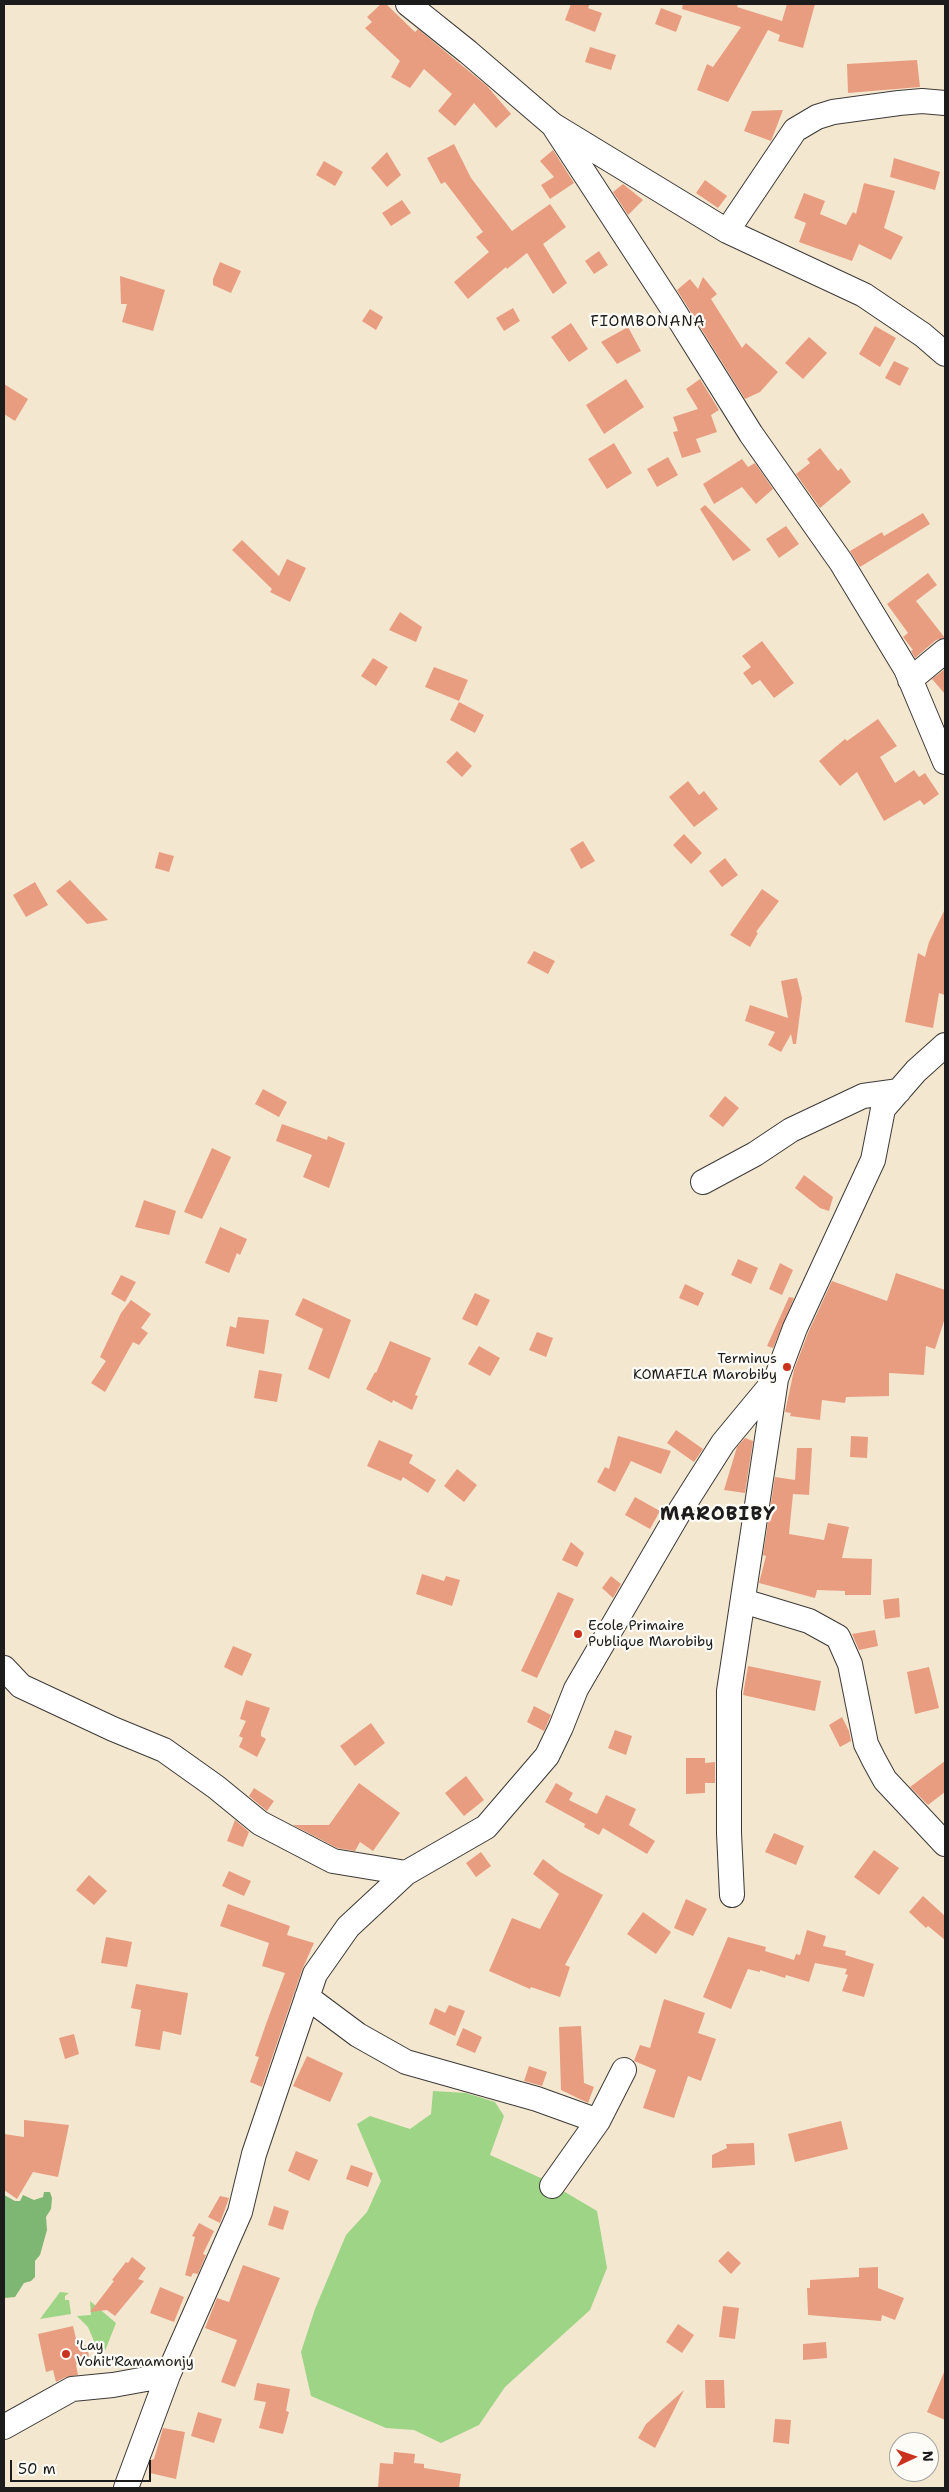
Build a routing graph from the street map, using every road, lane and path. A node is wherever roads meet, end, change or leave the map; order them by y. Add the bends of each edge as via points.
1 (408, 4) edge
2 (945, 103) edge
3 (553, 125) junction
4 (727, 231) junction
5 (945, 354) edge
6 (945, 651) edge
7 (910, 680) junction
8 (945, 762) edge
9 (945, 1045) edge
10 (899, 1091) junction
11 (703, 1182) dead end
12 (776, 1379) junction
13 (743, 1601) junction
14 (4, 1668) edge
15 (945, 1844) edge
16 (406, 1873) junction
17 (732, 1895) dead end
18 (307, 1997) junction
19 (624, 2070) dead end
20 (598, 2121) junction
21 (552, 2186) dead end
22 (168, 2376) junction
23 (4, 2427) edge
24 (126, 2488) edge

1 - 3 street
2 - 4 street via 899,103 817,117 795,130
3 - 4 street
3 - 7 street via 751,434 841,562
4 - 5 street via 864,295
6 - 7 street
7 - 8 street
9 - 10 street
10 - 11 street via 863,1096 792,1130
10 - 12 street via 884,1109 873,1160 795,1328
12 - 13 street
12 - 16 street via 723,1443 678,1514 576,1689 562,1728 547,1756 486,1827
13 - 15 street via 809,1621 838,1637 850,1664 866,1744 874,1760 885,1780
13 - 17 street via 729,1691
14 - 16 street via 21,1686 164,1750 260,1823 334,1861
16 - 18 street via 348,1927 315,1974
18 - 20 street via 358,2035 406,2062 538,2099
18 - 22 street via 254,2154 240,2212
19 - 20 street
20 - 21 street
22 - 23 street via 72,2389
22 - 24 street

